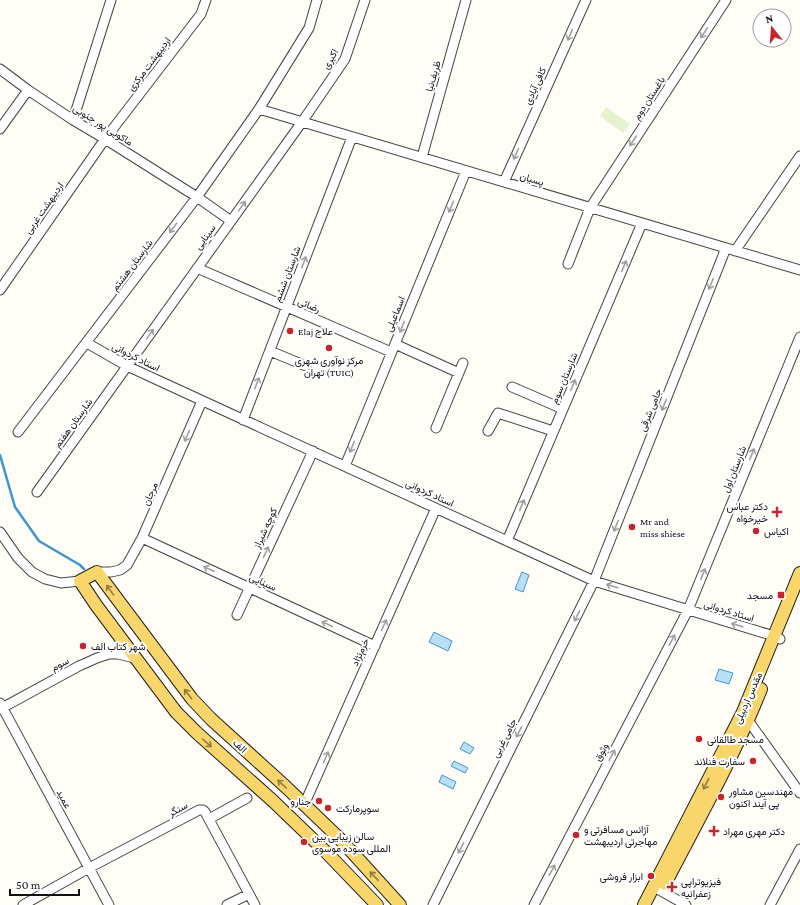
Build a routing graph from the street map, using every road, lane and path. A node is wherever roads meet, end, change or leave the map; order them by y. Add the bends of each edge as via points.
1 (111, 0) edge
2 (206, 0) edge
3 (317, 0) edge
4 (364, 0) edge
5 (466, 0) edge
6 (586, 0) edge
7 (726, 0) edge
8 (0, 69) edge
9 (28, 90) junction
10 (259, 109) junction
11 (73, 120) junction
12 (302, 122) junction
13 (0, 129) edge
14 (352, 137) junction
15 (105, 138) junction
16 (800, 156) edge
17 (422, 158) junction
18 (466, 171) junction
19 (504, 182) junction
20 (197, 197) junction
21 (590, 208) junction
22 (231, 221) junction
23 (642, 223) junction
24 (726, 248) junction
25 (735, 251) junction
26 (568, 264) dead end
27 (197, 268) junction
28 (800, 270) edge
29 (0, 290) edge
30 (287, 307) junction
31 (800, 337) edge
32 (87, 343) junction
33 (393, 348) junction
34 (270, 351) junction
35 (463, 363) dead end
36 (127, 366) junction
37 (306, 366) dead end
38 (459, 373) junction
39 (512, 387) dead end
40 (202, 401) junction
41 (563, 409) junction
42 (244, 420) junction
43 (436, 428) dead end
44 (488, 431) dead end
45 (554, 431) junction
46 (18, 432) dead end
47 (313, 451) junction
48 (344, 466) junction
49 (36, 492) dead end
50 (436, 508) junction
51 (0, 532) edge
52 (142, 538) junction
53 (507, 541) junction
54 (97, 572) junction
55 (800, 576) edge
56 (80, 581) junction
57 (594, 581) junction
58 (249, 588) junction
59 (800, 592) edge
60 (688, 610) junction
61 (237, 615) dead end
62 (777, 637) junction
63 (375, 646) junction
64 (135, 658) junction
65 (1, 707) edge
66 (746, 716) junction
67 (800, 793) edge
68 (247, 798) dead end
69 (304, 805) junction
70 (209, 819) junction
71 (800, 849) edge
72 (89, 868) junction
73 (658, 889) junction
74 (248, 894) junction
75 (23, 905) edge
76 (109, 905) edge
77 (227, 905) edge
78 (255, 905) edge
79 (377, 905) edge
80 (400, 905) edge
81 (433, 905) edge
82 (534, 905) edge
83 (644, 905) edge
84 (654, 905) edge
85 (686, 905) edge
86 (770, 905) edge

1 - 11 street
2 - 15 street, اردیبهشت مرکزی via 201,14
3 - 10 street, شارستان هشتم via 309,28
4 - 12 street, اکبری via 345,59
5 - 17 street, ظریف‌نیا
6 -> 19 street, کافی آبادی
7 -> 21 street, باغستان دوم
8 - 9 street, ماکویی‌ پور جنوبی
9 - 11 street, ماکویی‌ پور جنوبی
9 - 13 street
10 - 12 street, پسیان
10 - 20 street, شارستان هشتم
11 - 15 street, ماکویی‌ پور جنوبی
12 - 14 street, پسیان
22 -> 12 street, سینایی
14 - 17 street, پسیان
30 -> 14 street, شارستان ششم
15 - 20 street, ماکویی‌ پور جنوبی
15 - 29 street, اردیبهشت غربی
16 - 25 street
17 - 18 street, پسیان
18 - 19 street, پسیان
18 -> 33 street, اسماعیلی
19 - 21 street, پسیان
20 - 22 street, ماکویی‌ پور جنوبی
20 -> 32 street, شارستان هشتم
21 - 23 street, پسیان
21 - 26 street, باغستان دوم
22 - 27 street, سینایی
23 - 24 street, پسیان
41 -> 23 street, شارستان سوم
24 - 25 street, پسیان
24 -> 57 street, جامی شرقی
25 - 28 street, پسیان
27 - 30 street, رضائی
36 -> 27 street, سینایی
30 - 33 street, رضائی
30 - 34 street, شارستان ششم
60 -> 31 street, شارستان اول
32 - 36 street, استاد کردوانی
32 - 46 street, شارستان هشتم
33 - 38 street, رضائی
33 -> 48 street, اسماعیلی
34 - 37 street
42 -> 34 street, شارستان ششم
35 - 38 street
36 - 40 street, استاد کردوانی
36 - 49 street, شارستان هفتم
38 - 43 street
39 - 41 street
40 - 42 street, استاد کردوانی
40 -> 52 street, مرجان
41 - 45 street, شارستان سوم
42 - 47 street, استاد کردوانی
44 - 45 street via 498,413
53 -> 45 street, شارستان سوم
47 - 48 street, استاد کردوانی
58 -> 47 street, کوچه شیراز
48 - 50 street, استاد کردوانی
50 - 53 street, استاد کردوانی
63 -> 50 street, خرم‌نژاد
51 - 56 street via 18,558 32,572 61,583
52 - 54 street, مرجان via 127,565 120,570
58 -> 52 street, سینایی
53 - 57 street, استاد کردوانی
54 - 56 main road
69 -> 54 main road, الف via 192,699
55 - 62 main road, مقدس اردبیلی
56 - 64 main road, الف
60 -> 57 street, استاد کردوانی
57 -> 81 street, جامی غربی
58 - 61 street, کوچه شیراز
63 -> 58 street, سینایی
59 - 62 main road, مقدس اردبیلی
62 -> 60 street, استاد کردوانی
82 -> 60 street, وثوق
62 - 66 main road, مقدس اردبیلی
69 -> 63 street, خرم‌نژاد
64 - 65 street, سوم via 109,654 97,658
64 -> 79 main road, الف via 191,728 273,801
65 - 72 street, عمید
66 - 67 street
66 - 73 main road, مقدس اردبیلی via 732,756
68 - 70 street
80 -> 69 main road, الف
70 - 72 street, سنگر via 203,810 199,810
70 - 74 street
71 - 86 street
72 - 75 street
72 - 76 street, عمید
73 - 83 main road, مقدس اردبیلی
73 - 84 main road, مقدس اردبیلی
73 - 85 street
74 - 77 street
74 - 78 street

